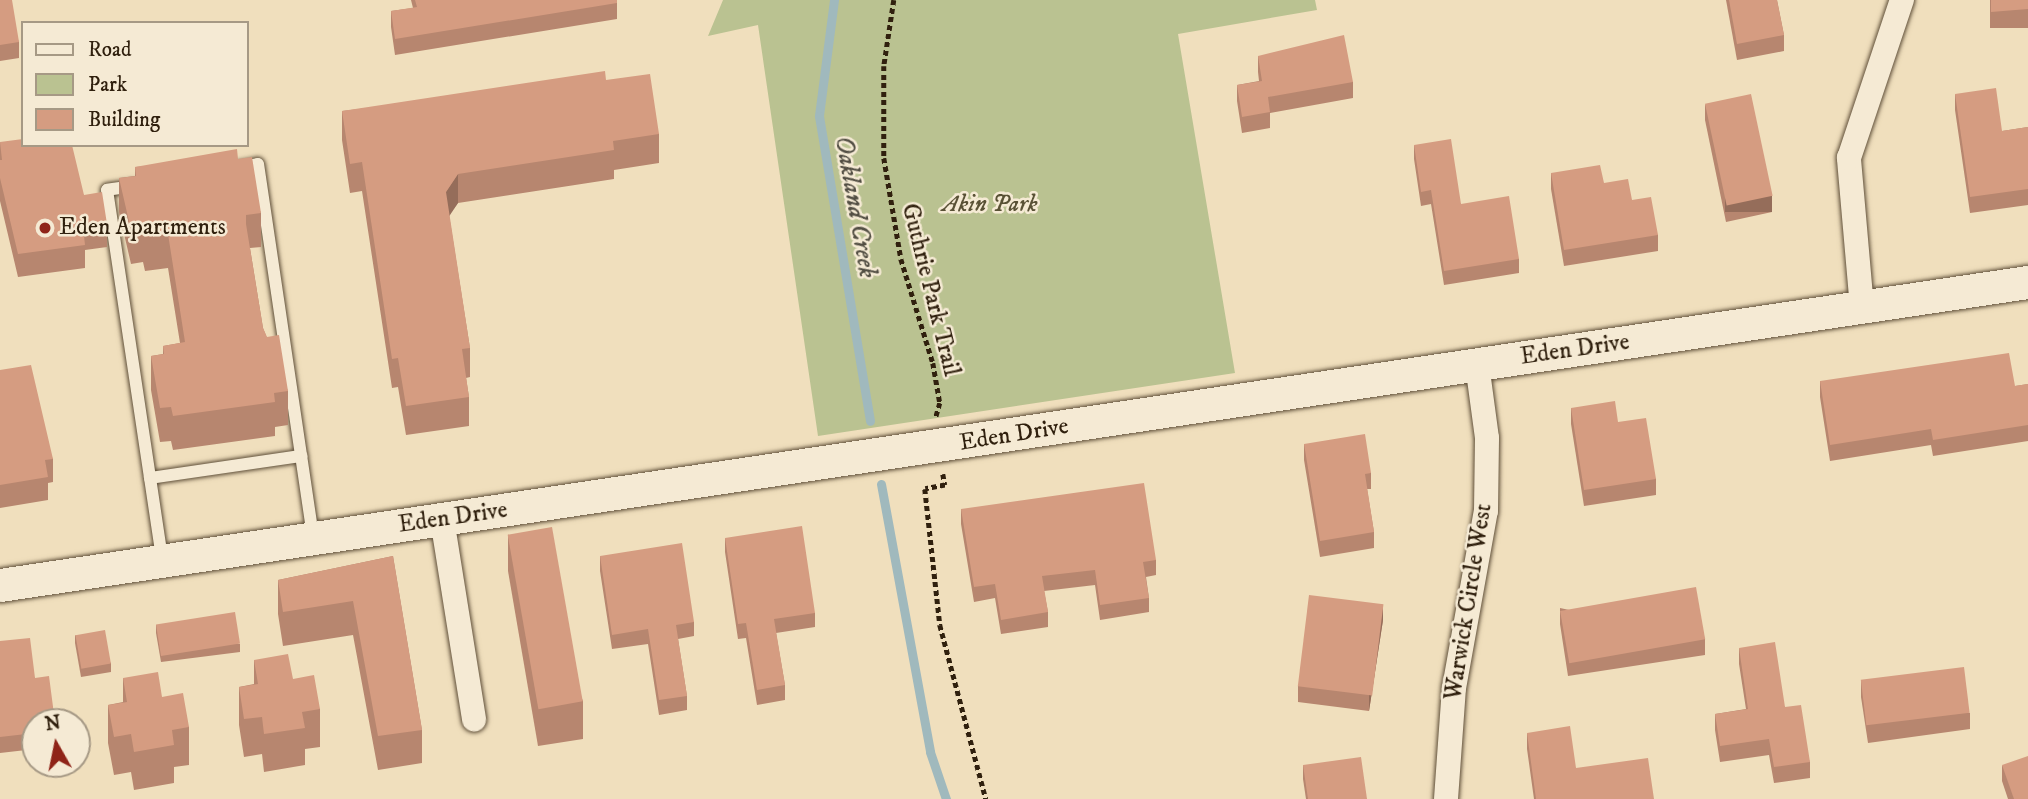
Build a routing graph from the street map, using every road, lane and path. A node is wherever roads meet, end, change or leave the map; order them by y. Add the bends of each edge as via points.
1 (894, 0) edge
2 (1902, 0) edge
3 (217, 171) edge
4 (148, 183) edge
5 (2028, 282) edge
6 (1862, 309) junction
7 (1477, 364) junction
8 (936, 421) dead end
9 (301, 456) junction
10 (943, 471) dead end
11 (150, 478) junction
12 (442, 519) junction
13 (313, 538) junction
14 (162, 561) junction
15 (0, 585) edge
16 (474, 719) dead end
17 (986, 799) edge
18 (1446, 799) edge

1 - 8 path, Guthrie Park Trail via 884,66 884,158 901,259 937,384
2 - 6 street via 1849,158
3 - 9 lane via 258,164
4 - 11 lane via 107,190
5 - 6 street, Eden Drive
6 - 7 street, Eden Drive
7 - 12 street, Eden Drive
7 - 18 street, Warwick Circle West via 1487,438 1486,511 1454,688
9 - 11 lane
9 - 13 lane
10 - 17 path via 945,485 925,489 940,625
11 - 14 lane
12 - 13 street, Eden Drive
12 - 16 street
13 - 14 street, Eden Drive
14 - 15 street, Eden Drive

